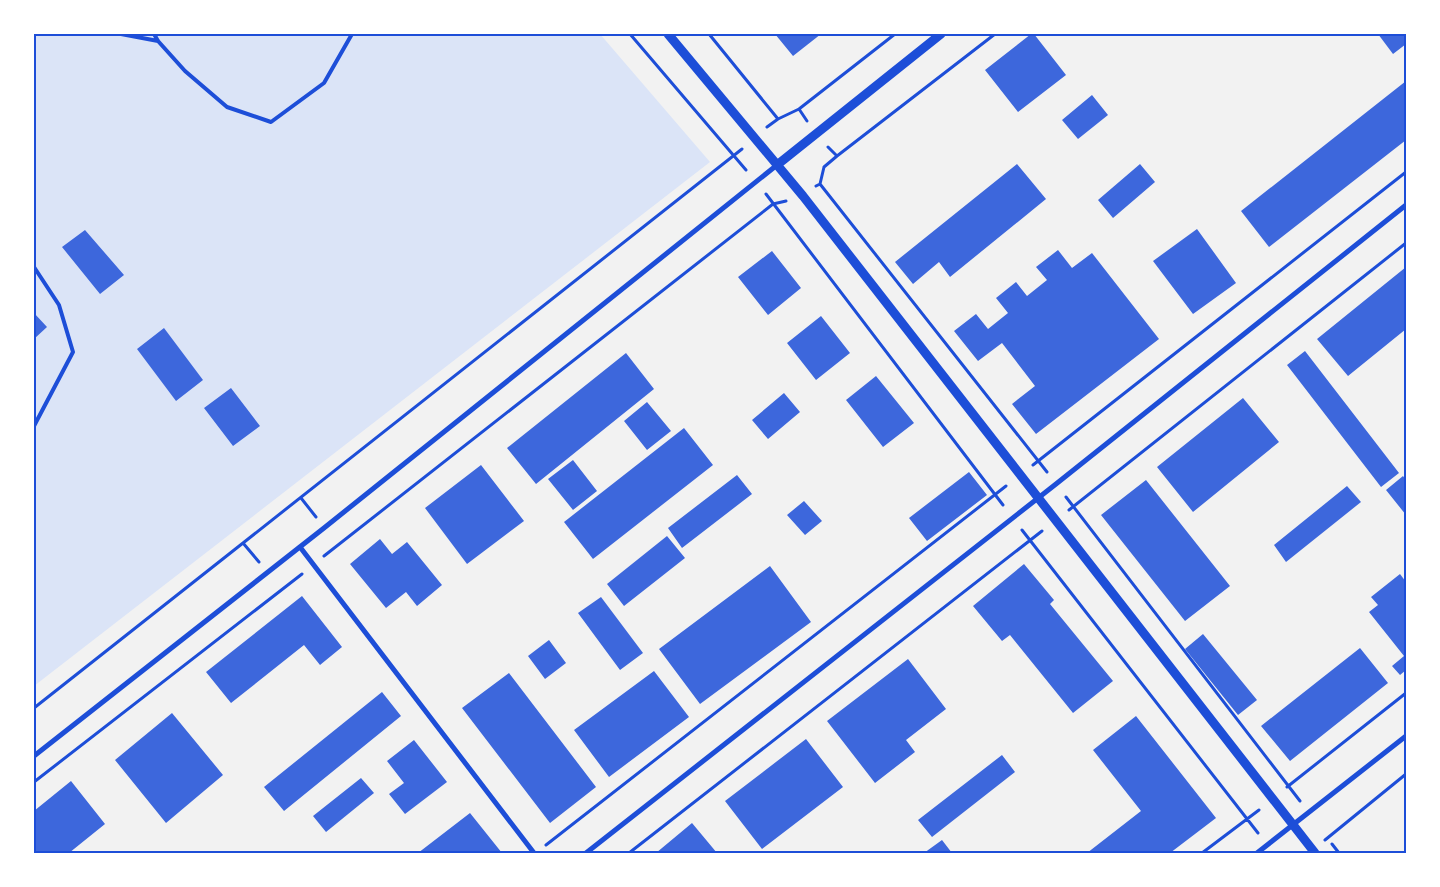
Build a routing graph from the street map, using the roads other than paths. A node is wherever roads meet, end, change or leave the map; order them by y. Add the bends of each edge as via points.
1 (121, 34) edge
2 (154, 34) edge
3 (352, 34) edge
4 (668, 34) edge
5 (940, 34) edge
6 (158, 40) junction
7 (777, 165) junction
8 (1406, 205) edge
9 (34, 267) edge
10 (34, 426) edge
11 (1039, 497) junction
12 (300, 547) junction
13 (1406, 736) edge
14 (34, 756) edge
15 (1292, 825) junction
16 (1313, 852) edge
17 (534, 853) edge
18 (586, 853) edge
19 (1257, 853) edge

1 - 6 lane
2 - 6 lane
3 - 6 lane via 324,84 271,122 227,107 185,71
4 - 7 street
5 - 7 street
7 - 11 street
7 - 12 street
8 - 11 street
9 - 10 lane via 60,305 73,352
11 - 15 street
11 - 18 street
12 - 14 street
12 - 17 street
13 - 15 street
15 - 16 street
15 - 19 street

